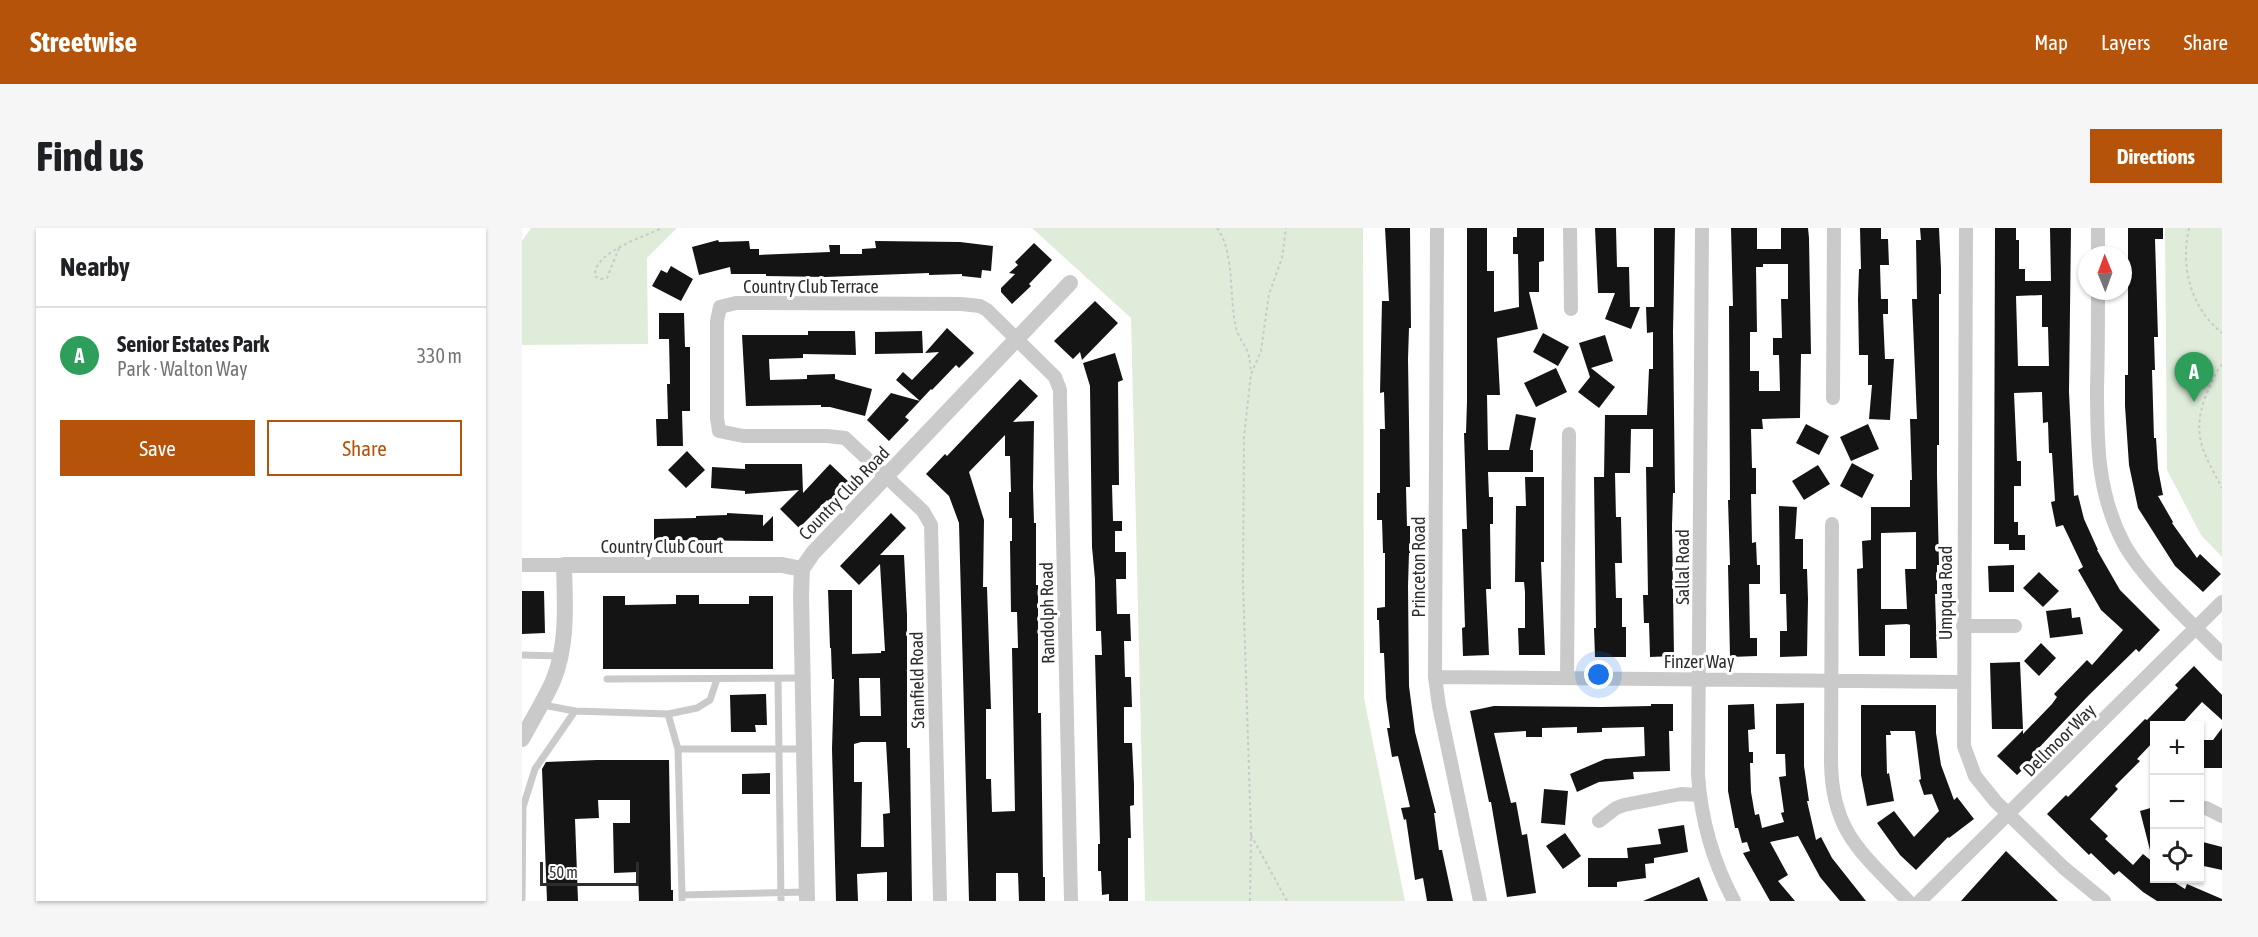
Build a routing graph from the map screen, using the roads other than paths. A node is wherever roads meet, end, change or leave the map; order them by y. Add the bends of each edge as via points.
1 (1437, 228) edge
2 (1570, 228) edge
3 (1702, 228) edge
4 (1834, 228) edge
5 (1966, 228) edge
6 (2098, 228) edge
7 (2098, 246) edge
8 (1070, 283) dead end
9 (2098, 300) edge
10 (1571, 309) dead end
11 (1017, 341) junction
12 (1833, 398) dead end
13 (1569, 434) dead end
14 (887, 476) junction
15 (1832, 524) dead end
16 (522, 566) edge
17 (564, 566) junction
18 (802, 569) junction
19 (2222, 602) edge
20 (1964, 626) junction
21 (2015, 626) dead end
22 (2196, 628) junction
23 (2222, 654) edge
24 (522, 655) edge
25 (560, 656) junction
26 (1435, 677) junction
27 (803, 678) junction
28 (1567, 678) junction
29 (607, 679) dead end
30 (717, 679) junction
31 (778, 679) junction
32 (1699, 679) junction
33 (1831, 680) junction
34 (1963, 682) junction
35 (540, 704) junction
36 (575, 711) junction
37 (668, 714) junction
38 (522, 739) edge
39 (678, 749) junction
40 (779, 749) junction
41 (804, 749) junction
42 (1699, 795) junction
43 (2206, 808) dead end
44 (2009, 815) junction
45 (2222, 816) edge
46 (1599, 821) dead end
47 (782, 893) junction
48 (807, 896) edge
49 (682, 898) edge
50 (522, 899) edge
51 (781, 901) edge
52 (940, 901) edge
53 (1071, 901) edge
54 (1480, 901) edge
55 (1734, 901) edge
56 (1908, 901) edge
57 (1920, 901) edge
58 (2104, 901) edge

1 - 26 street, Princeton Road
2 - 10 street
3 - 32 street, Sallal Road
4 - 12 street
5 - 20 street, Umpqua Road
6 - 7 street
8 - 11 street, Country Club Road
9 - 22 street via 2097,451 2107,501 2124,544
11 - 14 street, Country Club Road
11 - 14 street, Country Club Terrace via 987,310 971,305 736,303 720,307 720,431 735,435 845,438
11 - 53 street, Randolph Road via 1055,377 1060,390
13 - 28 street
14 - 18 street, Country Club Road
14 - 52 street, Stanfield Road via 931,525
15 - 33 street
16 - 17 street, Country Club Court
17 - 18 street, Country Club Court via 782,565
17 - 25 street via 565,618
18 - 27 street, Country Club Road
19 - 22 street, Dellmoor Way
20 - 21 street
20 - 34 street, Umpqua Road
22 - 23 street
22 - 44 street, Dellmoor Way
24 - 25 lane
25 - 35 street
26 - 28 street, Finzer Way
26 - 54 street, Princeton Road
27 - 31 lane
27 - 41 street, Country Club Road
28 - 32 street, Finzer Way
29 - 30 lane
30 - 31 lane
30 - 37 lane via 710,700 697,708
31 - 40 lane
32 - 33 street, Finzer Way
32 - 42 street, Sallal Road
33 - 34 street, Finzer Way
33 - 56 street via 1831,780 1837,812 1862,853
34 - 44 street, Umpqua Road via 1966,757 1982,786
35 - 36 lane
35 - 38 street
36 - 37 lane
36 - 50 lane via 535,769 523,807
37 - 39 lane
39 - 40 lane
39 - 49 lane
40 - 41 lane
40 - 47 lane
41 - 48 street, Country Club Road
42 - 46 street via 1681,794 1623,805
42 - 55 street, Sallal Road via 1715,858
43 - 45 street
44 - 57 street, Dellmoor Way
44 - 58 street, Umpqua Road
47 - 48 lane
47 - 49 lane
47 - 51 lane

